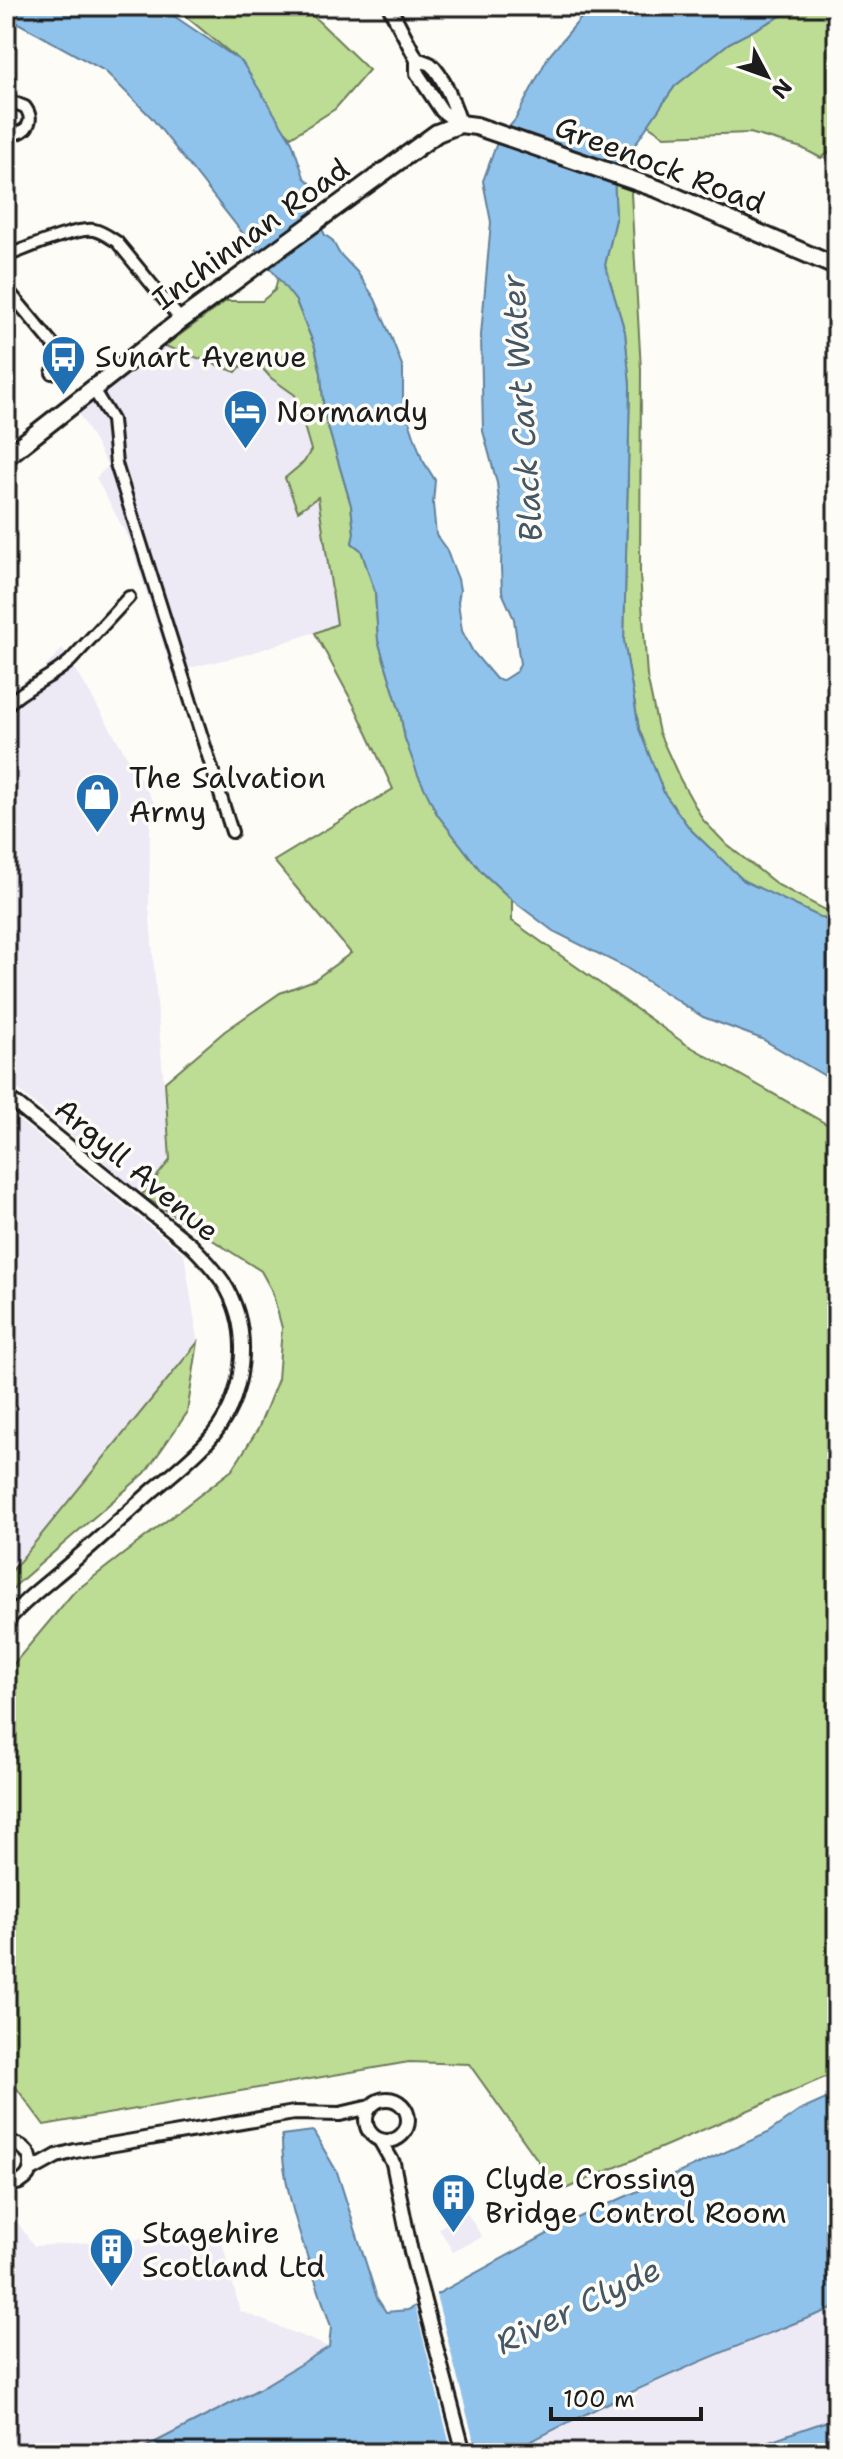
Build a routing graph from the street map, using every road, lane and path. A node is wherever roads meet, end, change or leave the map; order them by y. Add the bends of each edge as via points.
1 (389, 6) edge
2 (6, 106) edge
3 (460, 124) junction
4 (8, 133) edge
5 (6, 256) edge
6 (837, 267) edge
7 (6, 288) edge
8 (181, 320) junction
9 (52, 373) dead end
10 (93, 389) junction
11 (6, 457) edge
12 (129, 597) dead end
13 (6, 706) edge
14 (232, 832) dead end
15 (6, 1096) edge
16 (6, 1622) edge
17 (370, 2107) junction
18 (340, 2114) junction
19 (368, 2128) junction
20 (397, 2138) junction
21 (380, 2140) junction
22 (6, 2141) edge
23 (27, 2151) junction
24 (57, 2156) junction
25 (393, 2163) junction
26 (30, 2171) junction
27 (6, 2184) edge
28 (464, 2453) edge

1 - 3 street via 417,60 429,63 455,103
2 - 4 street via 20,104 30,115 25,129
3 - 6 main road, Greenock Road via 636,181
3 - 8 main road, Inchinnan Road via 437,133
5 - 8 street via 96,230 117,242
7 - 9 street via 72,357
8 - 10 main road, Inchinnan Road
10 - 11 main road, Inchinnan Road
10 - 14 street via 112,420 116,464
12 - 13 street via 60,670 22,690
15 - 16 street, Argyll Avenue via 212,1267 235,1306 243,1350 239,1384 227,1415 208,1441
17 - 18 street
17 - 19 street
17 - 20 street via 388,2098 401,2104 408,2122
18 - 19 street
18 - 24 street via 294,2113
19 - 21 street
20 - 21 street
20 - 25 street
21 - 25 street
22 - 23 street
23 - 24 street
23 - 26 street
24 - 26 street
25 - 28 street via 412,2258
26 - 27 street via 18,2183

